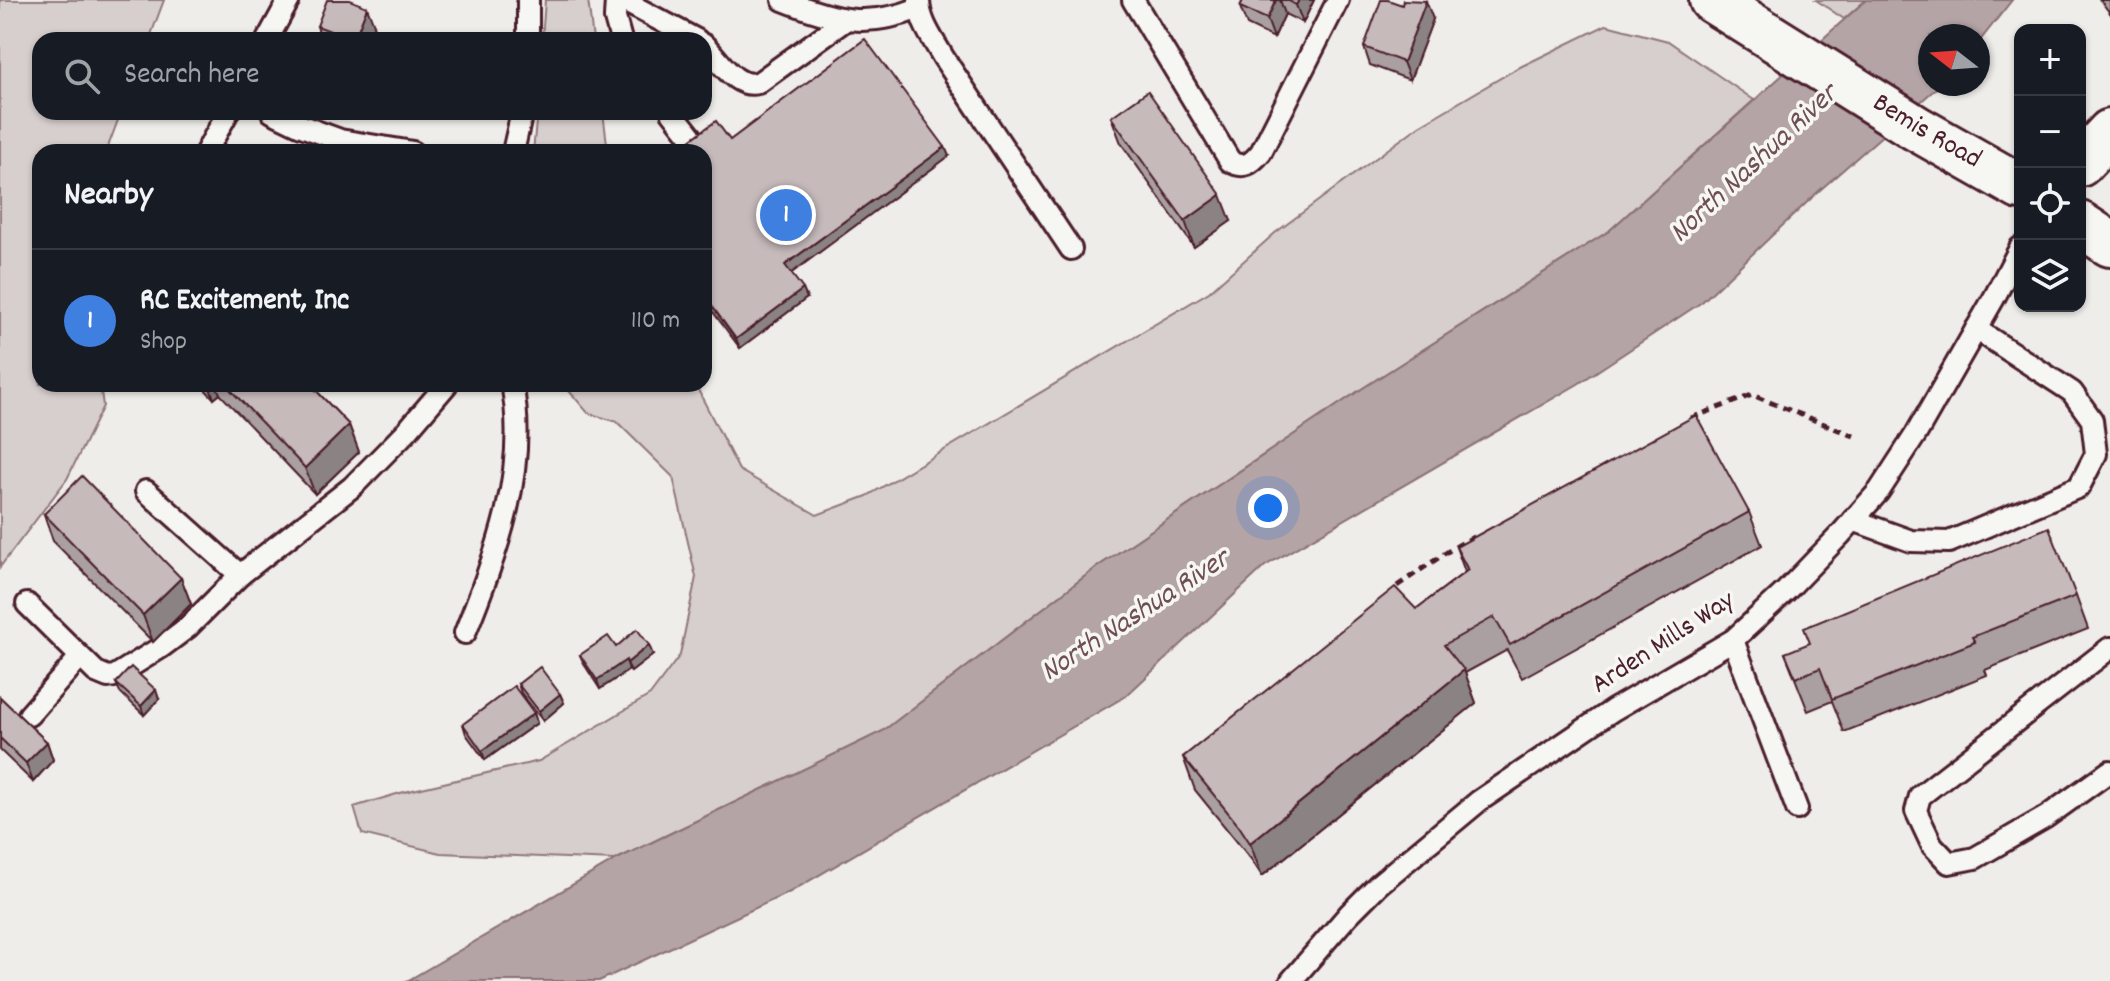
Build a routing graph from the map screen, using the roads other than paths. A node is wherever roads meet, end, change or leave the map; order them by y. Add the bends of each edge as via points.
1 (289, 0) edge
2 (528, 0) edge
3 (619, 0) edge
4 (783, 0) edge
5 (1133, 0) edge
6 (1338, 0) edge
7 (1712, 0) edge
8 (919, 4) edge
9 (847, 19) junction
10 (271, 32) edge
11 (528, 32) edge
12 (619, 32) edge
13 (681, 32) edge
14 (712, 54) edge
15 (224, 120) edge
16 (289, 120) edge
17 (520, 120) edge
18 (678, 120) edge
19 (2110, 132) edge
20 (691, 136) edge
21 (210, 144) edge
22 (364, 144) edge
23 (515, 144) edge
24 (2086, 158) edge
25 (2014, 184) edge
26 (2086, 228) edge
27 (2110, 244) edge
28 (1071, 249) dead end
29 (2014, 259) edge
30 (1976, 329) junction
31 (438, 392) edge
32 (513, 392) edge
33 (146, 491) dead end
34 (1853, 520) junction
35 (240, 575) junction
36 (27, 604) dead end
37 (465, 633) dead end
38 (1733, 640) junction
39 (2110, 648) edge
40 (80, 657) junction
41 (29, 715) dead end
42 (2110, 771) edge
43 (1797, 809) dead end
44 (1291, 981) edge

1 - 10 lane
2 - 11 lane
3 - 12 lane
3 - 13 lane
4 - 9 lane
5 - 6 lane via 1230,161 1245,166 1261,152
7 - 25 main road, Bemis Road
8 - 9 lane via 897,17
8 - 28 lane via 943,57
9 - 14 lane via 758,83 741,83
15 - 21 lane
16 - 22 lane
17 - 23 lane
18 - 20 lane
19 - 24 main road
26 - 27 main road
29 - 30 lane, Arden Mills Way
30 - 34 lane, Arden Mills Way via 1916,434
30 - 34 lane via 2072,392 2092,420 2096,454 2079,487 1949,542 1911,541
31 - 35 lane via 352,487
32 - 37 lane via 510,496
33 - 35 lane
34 - 38 lane, Arden Mills Way
35 - 40 lane via 188,627 115,676 101,675
36 - 40 lane
38 - 43 lane
38 - 44 lane, Arden Mills Way via 1613,710 1479,801 1379,884
39 - 42 lane via 1920,796 1916,811 1932,845 1949,863 1975,858
40 - 41 lane

